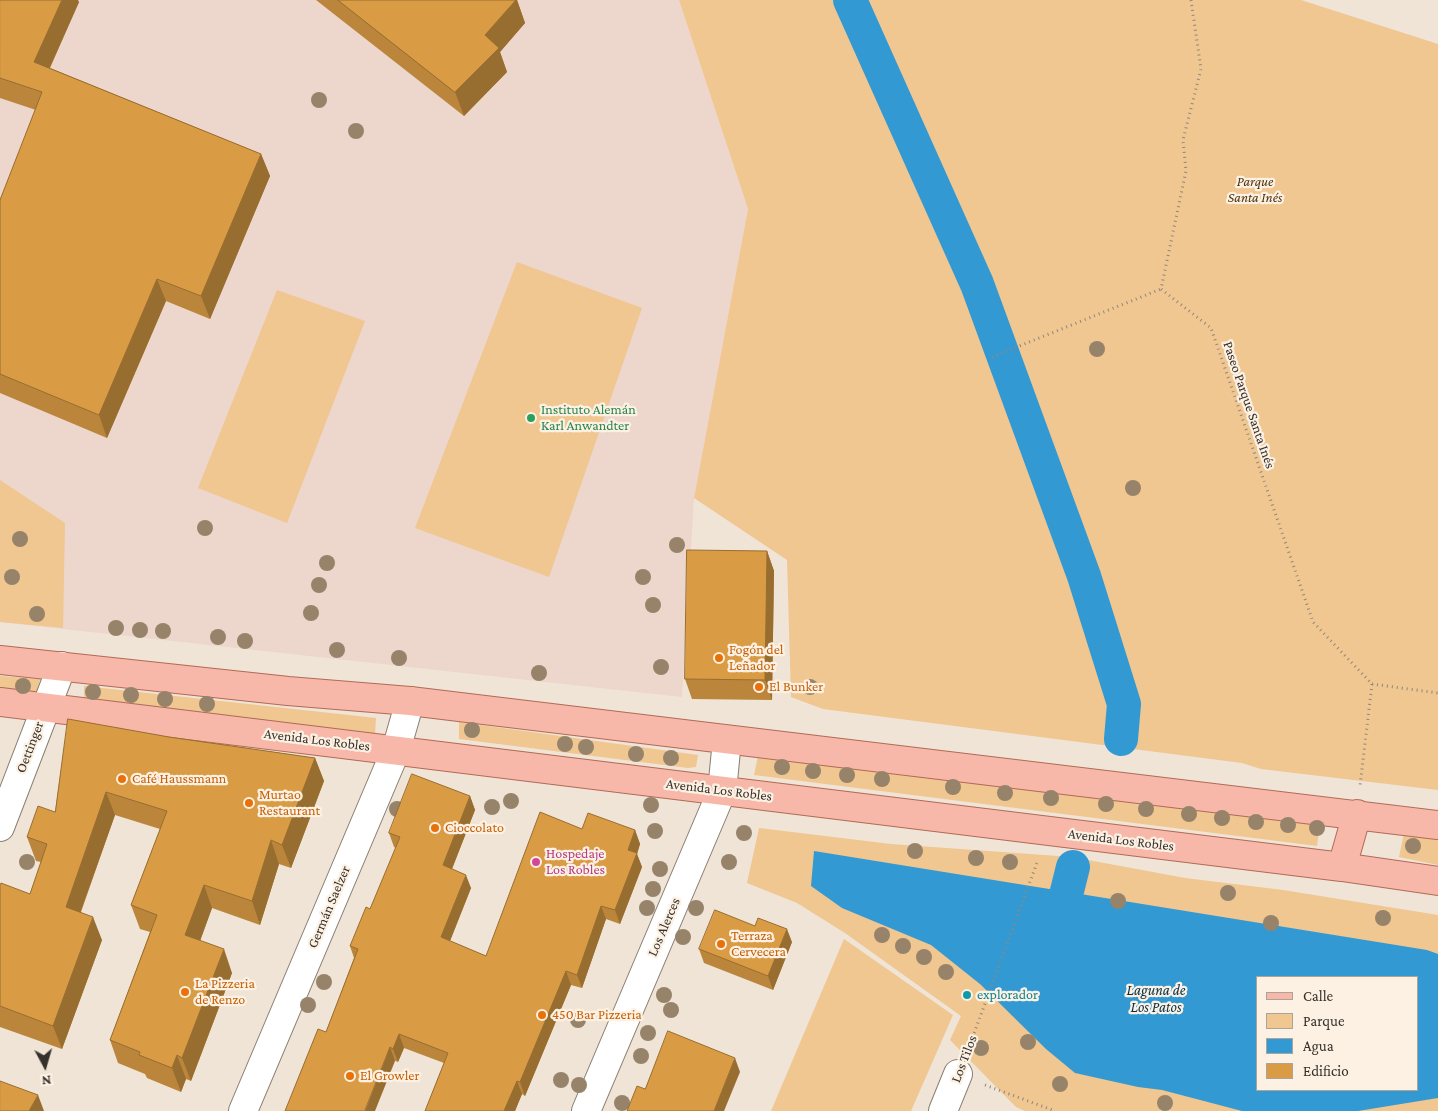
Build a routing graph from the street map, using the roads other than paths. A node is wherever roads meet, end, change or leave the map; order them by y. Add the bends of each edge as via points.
1 (0, 660) edge
2 (62, 666) junction
3 (410, 701) junction
4 (0, 702) edge
5 (46, 708) junction
6 (727, 740) junction
7 (396, 750) junction
8 (722, 791) junction
9 (1356, 814) junction
10 (1438, 825) edge
11 (0, 827) edge
12 (1342, 867) junction
13 (1438, 881) edge
14 (958, 1074) road end
15 (243, 1111) edge
16 (586, 1111) edge
17 (942, 1111) edge

1 - 2 main road
2 - 3 main road
2 - 5 street, Oettinger
3 - 6 main road
3 - 7 street, Germán Saelzer
4 - 5 main road, Avenida Los Robles
5 - 7 main road, Avenida Los Robles
5 - 11 street, Oettinger
6 - 8 street, Los Alerces
6 - 9 main road
7 - 8 main road, Avenida Los Robles
7 - 15 street, Germán Saelzer
8 - 12 main road, Avenida Los Robles
8 - 16 street, Los Alerces
9 - 10 main road
9 - 12 main road
12 - 13 main road, Avenida Los Robles
14 - 17 street, Los Tilos

